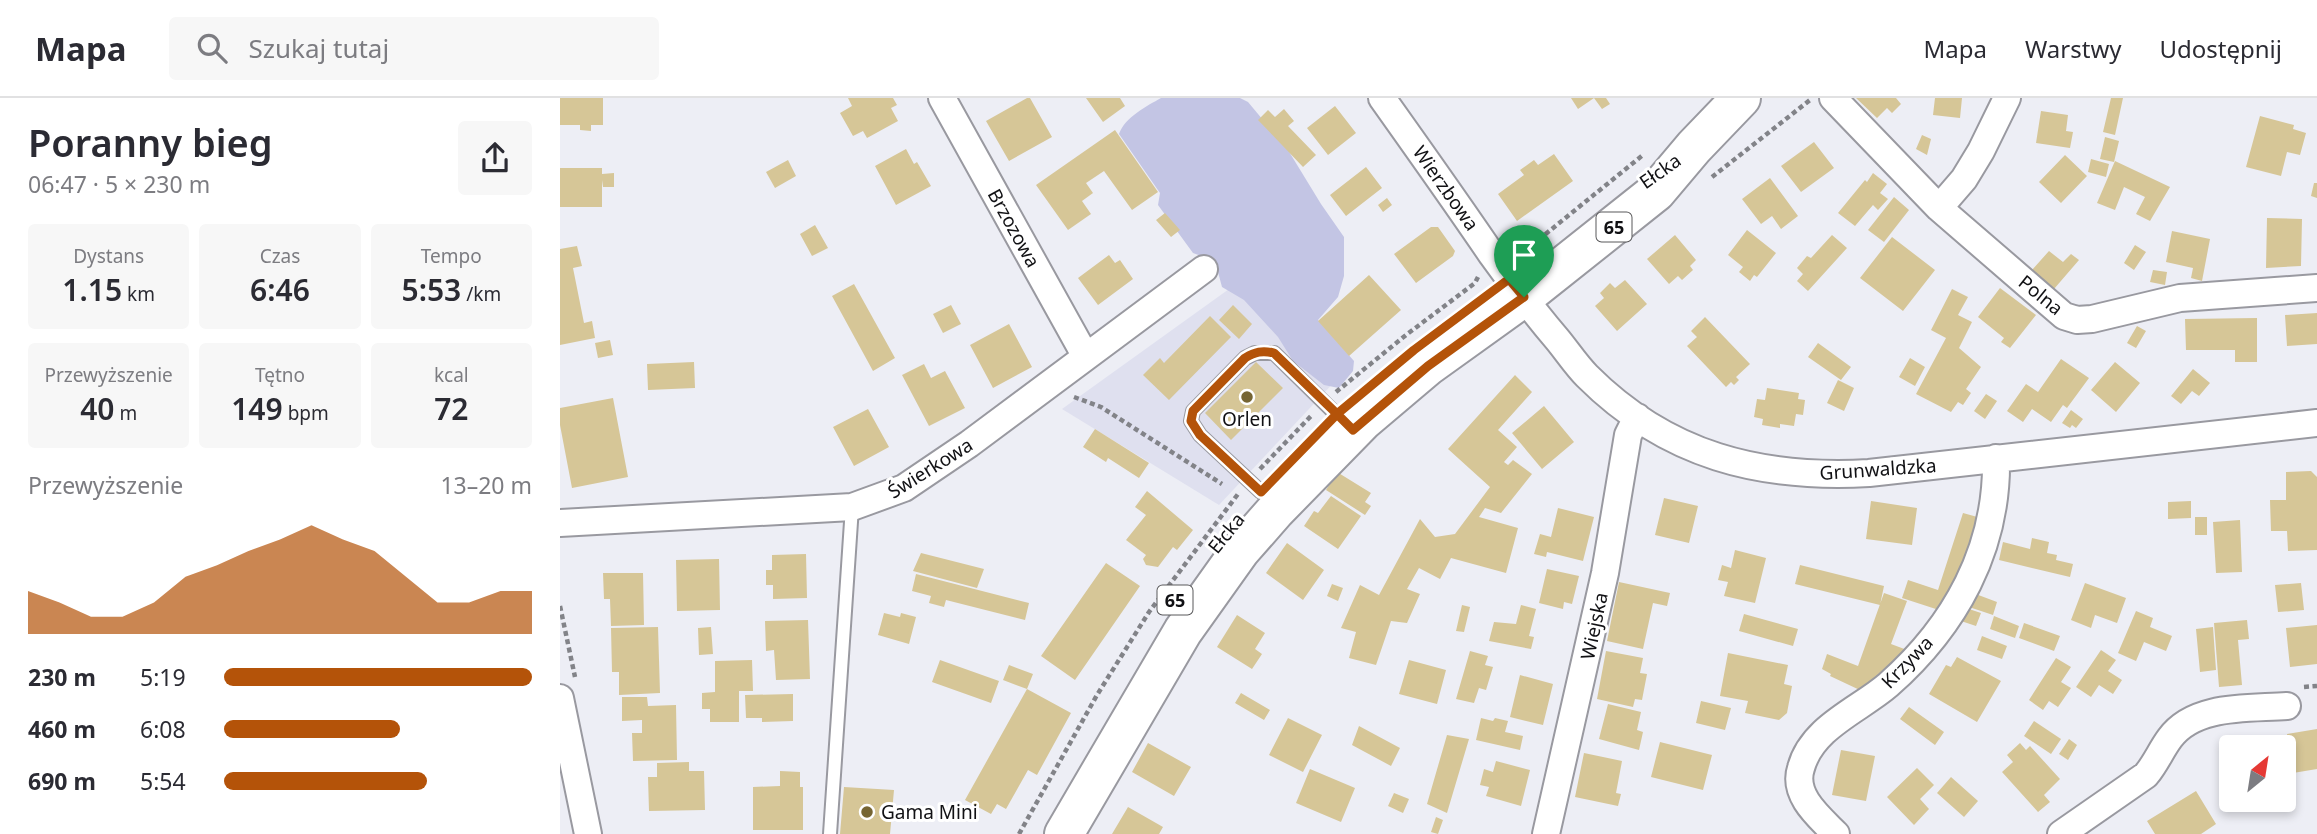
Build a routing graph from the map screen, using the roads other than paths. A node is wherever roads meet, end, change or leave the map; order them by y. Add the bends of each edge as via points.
1 (942, 98) edge
2 (1382, 98) edge
3 (1741, 98) edge
4 (1833, 98) edge
5 (2007, 98) edge
6 (1939, 208) junction
7 (1204, 269) dead end
8 (1514, 273) junction
9 (2317, 288) edge
10 (1086, 357) junction
11 (1637, 417) junction
12 (1345, 422) junction
13 (2317, 423) edge
14 (1997, 458) junction
15 (1249, 493) junction
16 (852, 507) junction
17 (560, 523) edge
18 (560, 698) edge
19 (2287, 706) dead end
20 (588, 834) edge
21 (830, 834) edge
22 (1037, 834) edge
23 (1064, 834) edge
24 (1546, 834) edge
25 (1836, 834) edge
26 (2061, 834) edge

1 - 10 street, Brzozowa
2 - 8 street, Wierzbowa
3 - 8 main road, Ełcka / 65 via 1701,164
4 - 6 street, Polna
5 - 6 street via 1964,179
6 - 9 street, Polna via 2064,316 2077,320 2180,298
7 - 10 street, Świerkowa
8 - 11 street, Grunwaldzka via 1585,374
8 - 12 main road, Ełcka / 65 via 1428,366
10 - 16 street, Świerkowa via 904,488
11 - 14 street, Grunwaldzka via 1707,454 1780,472 1869,473
11 - 24 street, Wiejska via 1628,435 1605,573
12 - 15 main road, Ełcka / 65
12 - 15 lane via 1274,353 1245,358 1193,411 1191,421
12 - 23 main road, Ełcka / 65 via 1210,591
13 - 14 street, Grunwaldzka
14 - 25 street, Krzywa via 1988,535 1958,603 1887,685 1818,739 1801,766 1799,778 1807,802
15 - 22 main road, Ełcka / 65 via 1161,620
16 - 17 street, Świerkowa
16 - 21 lane
18 - 20 street
19 - 26 street via 2205,713 2188,722 2171,737 2146,775

